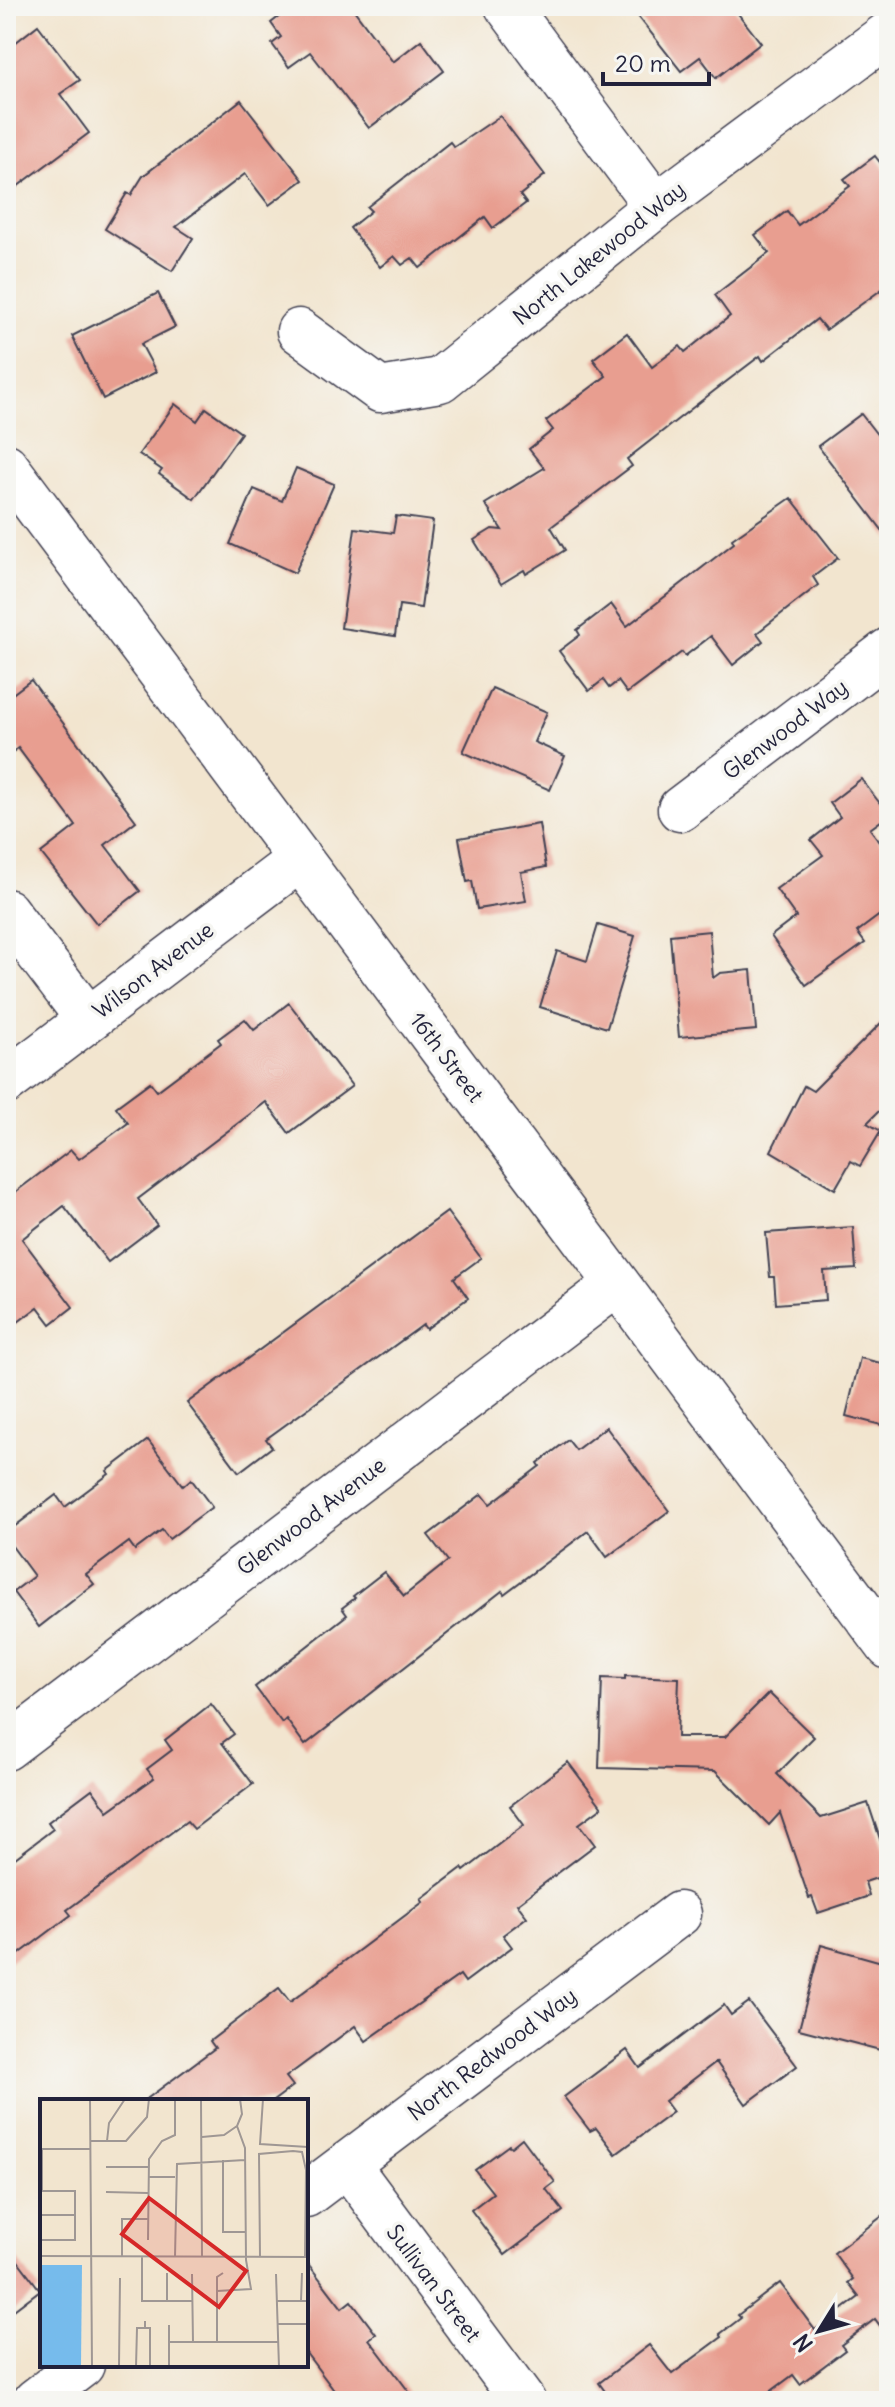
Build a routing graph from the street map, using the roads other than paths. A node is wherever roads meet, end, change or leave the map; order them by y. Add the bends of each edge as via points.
1 (507, 6) edge
2 (889, 33) edge
3 (656, 206) junction
4 (299, 331) dead end
5 (6, 466) edge
6 (889, 650) edge
7 (680, 809) dead end
8 (300, 859) junction
9 (6, 911) edge
10 (88, 1019) junction
11 (6, 1082) edge
12 (617, 1284) junction
13 (889, 1647) edge
14 (6, 1748) edge
15 (679, 1914) dead end
16 (347, 2164) junction
17 (308, 2193) edge
18 (79, 2367) edge
19 (35, 2401) edge
20 (523, 2401) edge

1 - 3 street
2 - 3 street, North Lakewood Way
3 - 4 street, North Lakewood Way via 440,380 380,390
5 - 8 street, 16th Street
6 - 7 street, Glenwood Way
8 - 10 street, Wilson Avenue
8 - 12 street, 16th Street
9 - 10 street
10 - 11 street, Wilson Avenue
12 - 13 street, 16th Street
12 - 14 street, Glenwood Avenue
15 - 16 street, North Redwood Way
16 - 17 street, North Redwood Way
16 - 20 street, Sullivan Street
18 - 19 street

